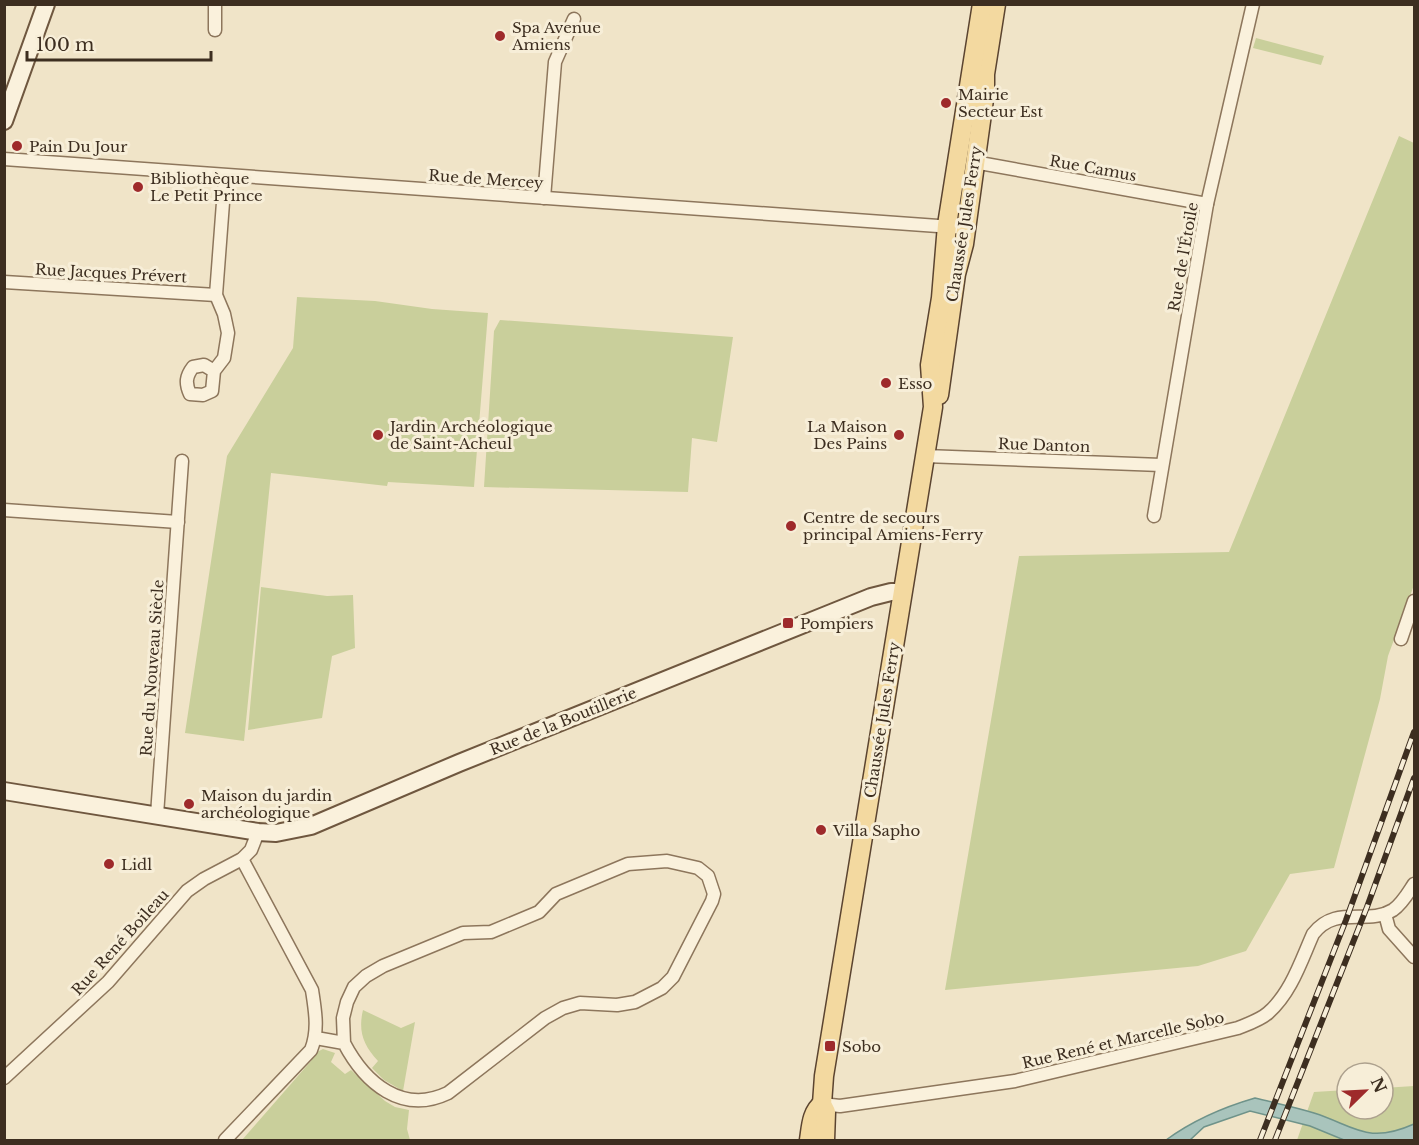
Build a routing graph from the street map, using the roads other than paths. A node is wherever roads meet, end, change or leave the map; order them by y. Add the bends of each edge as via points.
1 (46, 4) edge
2 (215, 4) edge
3 (982, 4) edge
4 (996, 4) edge
5 (1253, 4) edge
6 (574, 19) dead end
7 (215, 30) dead end
8 (4, 121) edge
9 (4, 159) edge
10 (974, 162) junction
11 (225, 176) junction
12 (544, 198) junction
13 (1207, 204) junction
14 (947, 225) junction
15 (966, 228) junction
16 (4, 282) edge
17 (216, 295) junction
18 (214, 371) dead end
19 (933, 407) junction
20 (925, 456) junction
21 (182, 461) dead end
22 (1161, 465) junction
23 (4, 510) edge
24 (1154, 516) dead end
25 (178, 522) junction
26 (903, 592) junction
27 (1414, 600) edge
28 (1401, 639) dead end
29 (4, 791) edge
30 (156, 815) junction
31 (258, 832) junction
32 (242, 860) junction
33 (1414, 884) edge
34 (1380, 914) junction
35 (1414, 957) edge
36 (316, 1038) junction
37 (344, 1043) junction
38 (4, 1078) edge
39 (822, 1104) junction
40 (225, 1140) edge
41 (815, 1140) edge

1 - 8 street
2 - 7 street
3 - 14 main road, Chaussée Jules Ferry
4 - 10 main road, Chaussée Jules Ferry
5 - 13 street, Rue de l'Étoile
6 - 12 street via 555,62
9 - 11 street, Rue de Mercey
10 - 13 street, Rue Camus
10 - 15 main road, Chaussée Jules Ferry
11 - 12 street, Rue de Mercey
11 - 17 street
12 - 14 street, Rue de Mercey
13 - 22 street, Rue de l'Étoile
14 - 15 street, Rue de Mercey
14 - 19 main road, Chaussée Jules Ferry via 930,364
15 - 19 main road, Chaussée Jules Ferry via 940,393
16 - 17 street, Rue Jacques Prévert
17 - 18 street via 228,333 224,358
19 - 20 main road, Chaussée Jules Ferry
20 - 22 street, Rue Danton
20 - 26 main road, Chaussée Jules Ferry
21 - 25 street, Rue du Nouveau Siècle
22 - 24 street, Rue de l'Étoile
23 - 25 street
25 - 30 street, Rue du Nouveau Siècle
26 - 31 street, Rue de la Boutillerie via 870,597 311,826 276,833
26 - 39 main road, Chaussée Jules Ferry
27 - 28 street
29 - 30 street, Rue de la Boutillerie
30 - 31 street, Rue de la Boutillerie
31 - 32 street
32 - 36 street via 312,990
32 - 38 street, Rue René Boileau via 187,891 108,982
33 - 34 street via 1395,909
34 - 35 street
34 - 39 street, Rue René et Marcelle Sobo via 1332,918 1318,927 1293,980 1277,1003 1267,1014 1238,1028 1015,1081 840,1106
36 - 37 street
36 - 40 street via 311,1050
37 - 37 street via 352,1059 393,1095 408,1100 434,1100 562,1008 580,1003 635,1002 662,988 673,976 712,901 714,894 708,876 698,868 668,861 628,864 556,894 539,912 491,932 463,933 383,966 354,987 343,1018
39 - 41 main road, Chaussée Jules Ferry via 826,1112

